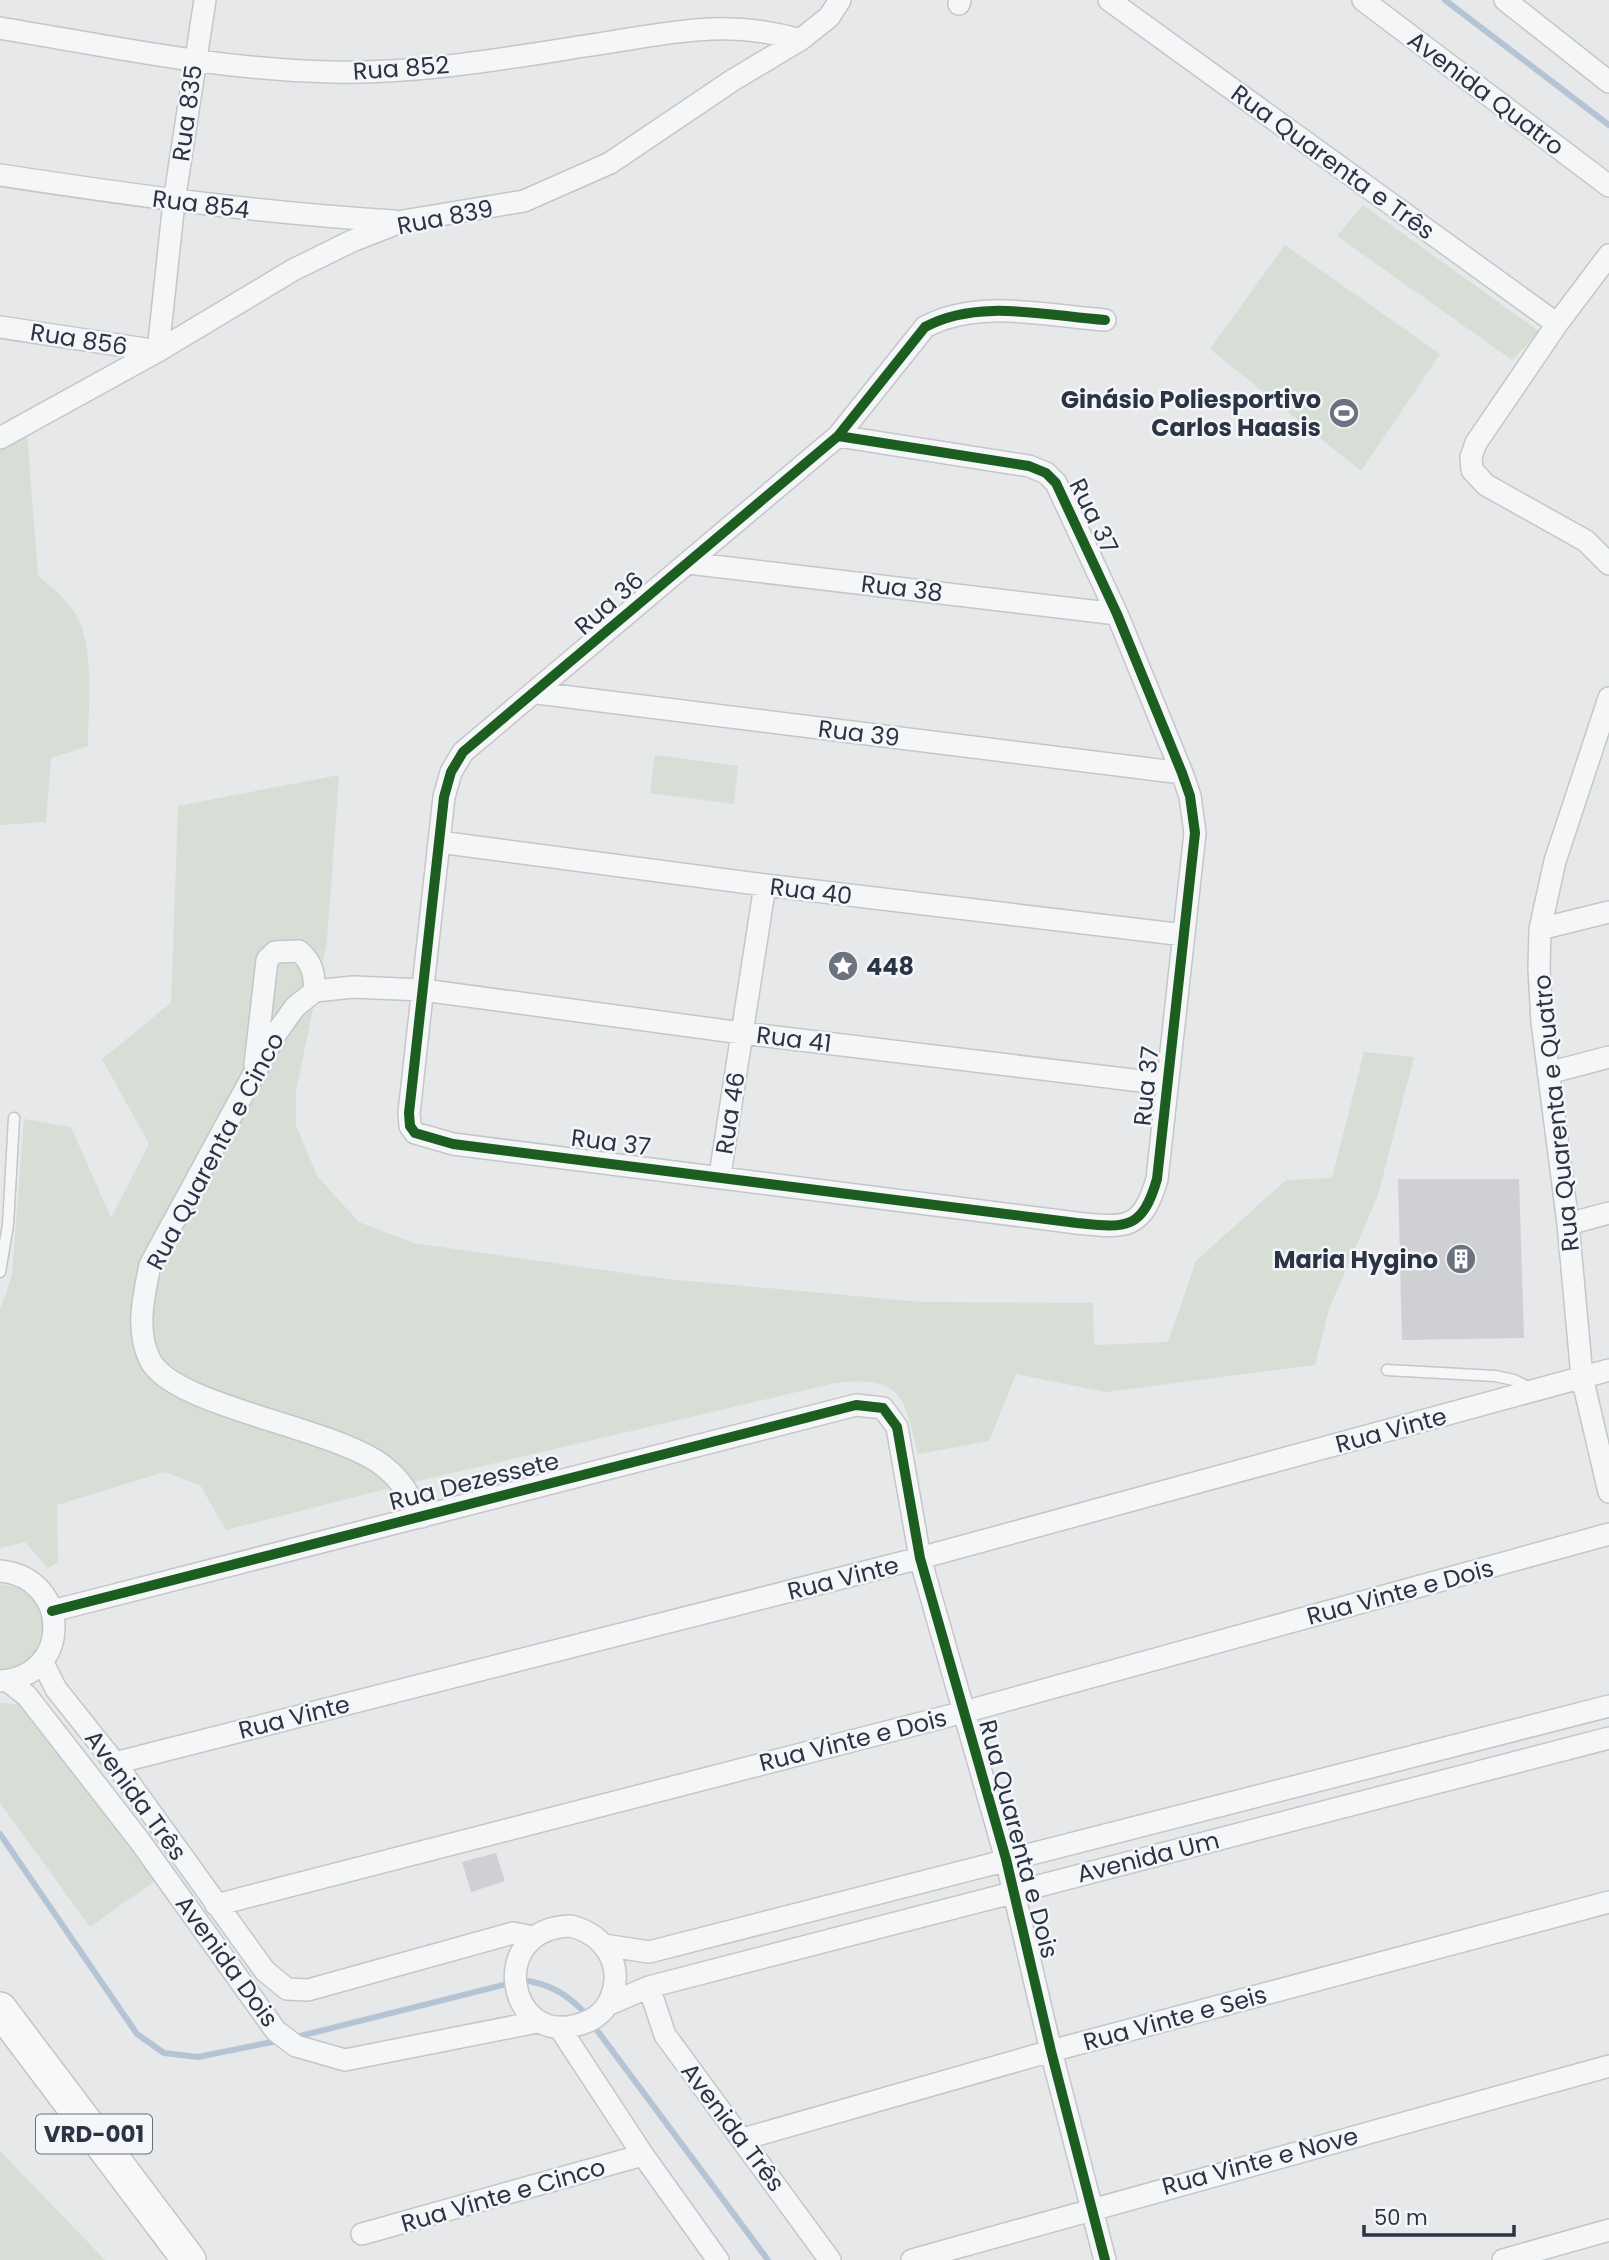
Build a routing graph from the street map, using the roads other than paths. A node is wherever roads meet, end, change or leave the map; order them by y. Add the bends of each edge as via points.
1 (205, 0) edge
2 (840, 0) edge
3 (1109, 0) edge
4 (1363, 0) edge
5 (1505, 0) edge
6 (0, 28) edge
7 (800, 40) junction
8 (195, 60) junction
9 (1608, 79) edge
10 (0, 175) edge
11 (1609, 187) edge
12 (174, 202) junction
13 (305, 216) junction
14 (403, 221) junction
15 (340, 247) junction
16 (1609, 255) edge
17 (1105, 320) dead end
18 (1557, 324) junction
19 (0, 327) edge
20 (158, 351) junction
21 (838, 436) junction
22 (0, 438) edge
23 (688, 563) junction
24 (1609, 564) edge
25 (1117, 614) junction
26 (537, 693) junction
27 (1609, 698) edge
28 (1182, 772) junction
29 (439, 842) junction
30 (765, 885) junction
31 (1609, 912) edge
32 (1541, 929) junction
33 (1184, 935) junction
34 (423, 990) junction
35 (315, 991) junction
36 (742, 1033) junction
37 (1609, 1056) edge
38 (1548, 1073) junction
39 (253, 1079) junction
40 (1166, 1084) junction
41 (14, 1118) dead end
42 (422, 1138) joint
43 (720, 1175) junction
44 (1609, 1213) edge
45 (1568, 1224) junction
46 (0, 1272) edge
47 (1387, 1370) dead end
48 (1609, 1370) edge
49 (1582, 1377) junction
50 (1537, 1391) junction
51 (897, 1427) joint
52 (1609, 1493) edge
53 (422, 1517) junction
54 (1609, 1534) edge
55 (920, 1558) junction
56 (0, 1571) edge
57 (52, 1611) junction
58 (42, 1661) junction
59 (4, 1681) edge
60 (1609, 1706) edge
61 (964, 1712) junction
62 (1609, 1738) edge
63 (115, 1763) junction
64 (1006, 1859) junction
65 (1014, 1892) junction
66 (1609, 1902) edge
67 (216, 1905) junction
68 (533, 1937) junction
69 (604, 1945) junction
70 (649, 1987) junction
71 (607, 2005) junction
72 (0, 2009) edge
73 (537, 2022) junction
74 (559, 2027) junction
75 (1051, 2051) junction
76 (1609, 2066) edge
77 (743, 2139) junction
78 (643, 2155) junction
79 (1092, 2207) junction
80 (1609, 2230) edge
81 (362, 2234) dead end
82 (189, 2260) edge
83 (718, 2260) edge
84 (830, 2260) edge
85 (912, 2260) edge
86 (1105, 2260) edge
87 (1503, 2260) edge

1 - 8 street, Rua 835
2 - 7 street, Rua 839 via 829,17
3 - 18 street, Rua Quarenta e Três
4 - 11 street, Avenida Quatro
5 - 9 street
6 - 8 street, Rua 852
7 - 8 street, Rua 852 via 765,29 704,28 448,66 332,72
7 - 14 street, Rua 839 via 610,163 559,187 484,210
8 - 12 street, Rua 835
10 - 12 street, Rua 854
12 - 13 street, Rua 854
12 - 20 street, Rua 835
13 - 14 street, Rua 854
13 - 15 street
14 - 15 street, Rua 839
15 - 20 street, Rua 839
16 - 18 street
17 - 21 street, Rua 36 via 973,312 943,317 925,327 905,349
18 - 24 street via 1476,443 1472,470 1486,485 1586,541
19 - 20 street, Rua 856
20 - 22 street, Rua 839
21 - 23 street, Rua 36
21 - 25 street, Rua 37 via 1029,466 1046,473 1068,505
23 - 25 street, Rua 38
23 - 26 street, Rua 36
25 - 28 street, Rua 37
26 - 28 street, Rua 39
26 - 29 street, Rua 36 via 463,752 444,797
27 - 32 street, Rua Quarenta e Quatro via 1555,861
28 - 33 street, Rua 37 via 1195,833
29 - 30 street, Rua 40
29 - 34 street, Rua 36
30 - 33 street, Rua 40
30 - 36 street, Rua 46
31 - 32 street
32 - 38 street, Rua Quarenta e Quatro via 1539,968
33 - 40 street, Rua 37
34 - 35 street via 353,986
34 - 36 street, Rua 41
34 - 42 street, Rua 36 via 409,1113 410,1126
35 - 39 street, Rua Quarenta e Cinco via 295,1007 275,1035
35 - 39 street via 313,970 299,951 286,949 267,960
36 - 40 street, Rua 41
36 - 43 street, Rua 46
37 - 38 street
38 - 45 street, Rua Quarenta e Quatro
39 - 53 street, Rua Quarenta e Cinco via 150,1265 142,1307 143,1338 151,1362 169,1380 197,1394 349,1449 386,1468
40 - 43 street, Rua 37 via 1157,1180 1151,1200 1132,1224 1117,1227
41 - 46 lane via 8,1225
42 - 43 street, Rua 37
44 - 45 street
45 - 49 street, Rua Quarenta e Quatro
47 - 50 lane via 1496,1376
48 - 49 street, Rua Vinte
49 - 50 street, Rua Vinte
49 - 52 street, Rua Quarenta e Quatro
50 - 55 street, Rua Vinte
51 - 53 street, Rua Dezessete via 883,1408 856,1405
51 - 55 street, Rua Quarenta e Dois
53 - 57 street, Rua Dezessete
54 - 61 street, Rua Vinte e Dois
55 - 61 street, Rua Quarenta e Dois
55 - 63 street, Rua Vinte
56 - 57 street via 25,1577 37,1586
57 - 58 street via 54,1637
58 - 59 street via 27,1674
58 - 63 street, Avenida Três via 56,1689
59 - 73 street, Avenida Dois via 27,1696 139,1840 276,2031 296,2046 345,2060
60 - 64 street, Avenida Um
61 - 64 street, Rua Quarenta e Dois
61 - 67 street, Rua Vinte e Dois
62 - 65 street, Avenida Um
63 - 67 street, Avenida Três
64 - 65 street, Rua Quarenta e Dois
64 - 69 street, Avenida Um via 649,1952
65 - 70 street, Avenida Um
65 - 75 street, Rua Quarenta e Dois
66 - 75 street, Rua Vinte e Seis
67 - 68 street, Avenida Três via 265,1971 287,1989 308,1990 513,1933
68 - 69 street via 571,1926
68 - 73 street via 515,1964 514,1981 518,1997
69 - 71 street via 616,1974
70 - 71 street, Avenida Um
70 - 77 street, Avenida Três via 665,2035
71 - 74 street via 585,2023
72 - 82 main road, VRD-001
73 - 74 street
74 - 78 street
75 - 77 street, Rua Vinte e Seis
75 - 79 street, Rua Quarenta e Dois
76 - 79 street, Rua Vinte e Nove
77 - 84 street, Avenida Três
78 - 81 street, Rua Vinte e Cinco
78 - 83 street
79 - 85 street, Rua Vinte e Nove
79 - 86 street, Rua Quarenta e Dois
80 - 87 street

